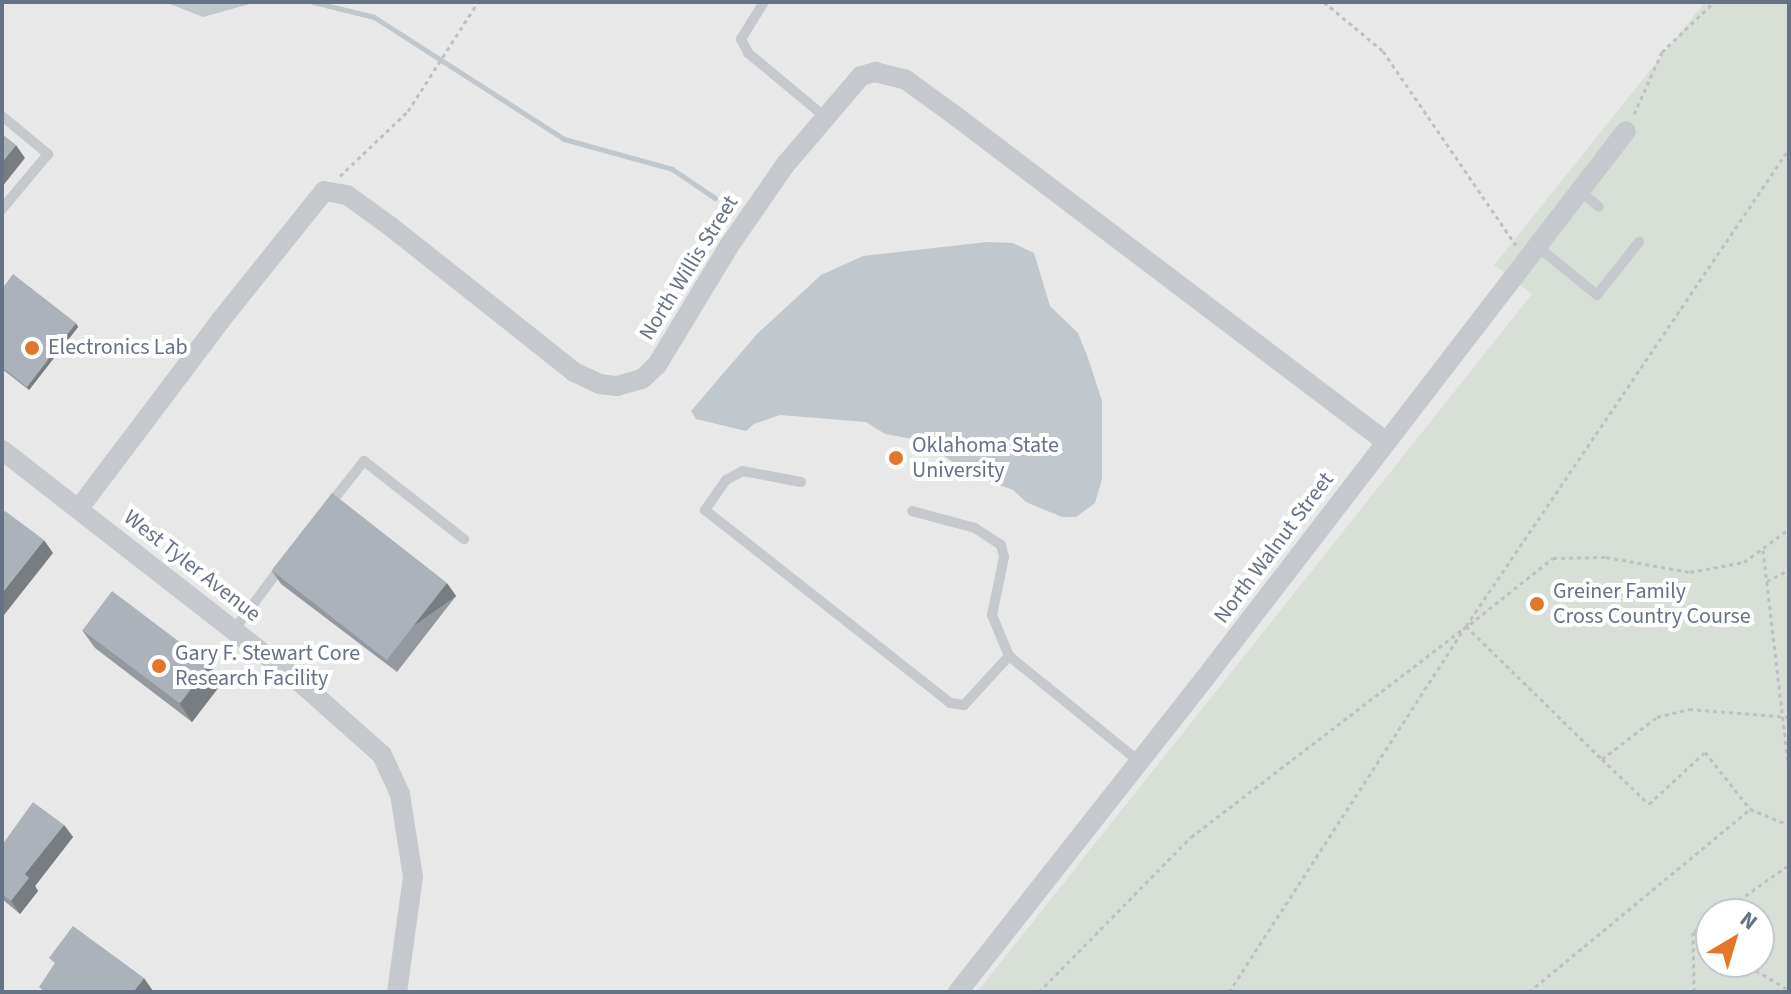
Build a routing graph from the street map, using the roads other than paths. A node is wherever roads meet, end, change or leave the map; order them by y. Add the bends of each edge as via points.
1 (764, 2) edge
2 (2, 116) edge
3 (824, 116) junction
4 (1626, 131) road end
5 (1581, 192) junction
6 (1599, 207) dead end
7 (2, 209) edge
8 (1639, 242) dead end
9 (1532, 254) junction
10 (1386, 442) junction
11 (5, 459) edge
12 (801, 482) dead end
13 (80, 507) junction
14 (912, 511) dead end
15 (319, 518) edge
16 (464, 539) dead end
17 (293, 552) edge
18 (234, 630) junction
19 (1009, 656) junction
20 (1140, 762) junction
21 (397, 992) edge
22 (958, 992) edge

1 - 3 lane via 741,39 748,53
2 - 7 lane via 48,154
3 - 10 street, North Willis Street via 861,76 875,72 906,80
3 - 13 street, North Willis Street via 729,246 657,365 642,379 617,386 574,372 390,226 347,195 324,191
4 - 5 street, North Walnut Street
5 - 6 lane
5 - 9 street, North Walnut Street
8 - 9 lane via 1597,295
9 - 10 street, North Walnut Street
10 - 20 street, North Walnut Street
11 - 13 street, West Tyler Avenue
12 - 19 lane via 743,471 726,480 705,510 950,703 964,705
13 - 18 street, West Tyler Avenue
14 - 19 lane via 975,528 1001,545 1004,557 992,615
15 - 16 lane via 364,461
17 - 18 lane
18 - 21 street, West Tyler Avenue via 382,755 400,794 413,877
19 - 20 lane
20 - 22 street, North Walnut Street

